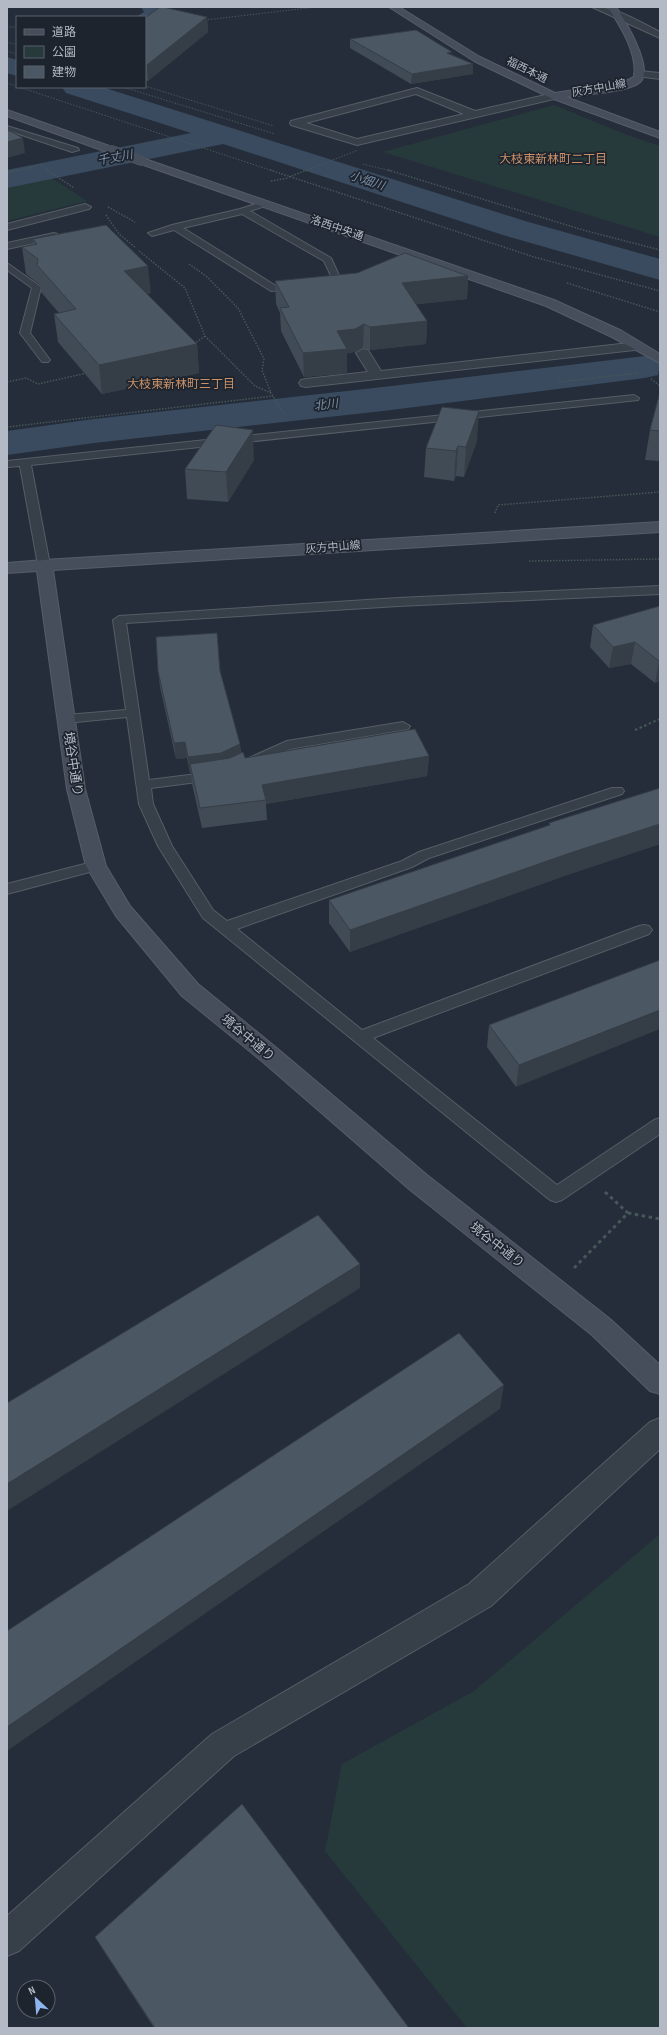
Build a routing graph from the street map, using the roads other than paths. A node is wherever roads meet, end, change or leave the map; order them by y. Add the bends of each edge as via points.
1 (393, 7) edge
2 (596, 7) edge
3 (615, 11) edge
4 (660, 35) edge
5 (639, 74) junction
6 (660, 76) edge
7 (556, 91) junction
8 (572, 94) junction
9 (7, 113) edge
10 (475, 115) junction
11 (660, 126) edge
12 (7, 128) edge
13 (660, 135) edge
14 (34, 136) junction
15 (21, 140) edge
16 (75, 150) dead end
17 (265, 203) junction
18 (85, 207) dead end
19 (244, 211) junction
20 (7, 227) edge
21 (175, 227) junction
22 (152, 233) road end
23 (55, 236) edge
24 (7, 246) edge
25 (411, 255) junction
26 (398, 261) edge
27 (9, 264) edge
28 (350, 281) edge
29 (302, 286) edge
30 (638, 346) junction
31 (363, 353) dead end
32 (660, 359) edge
33 (45, 360) dead end
34 (377, 375) junction
35 (306, 383) dead end
36 (634, 398) dead end
37 (25, 463) junction
38 (7, 464) edge
39 (660, 527) edge
40 (44, 565) junction
41 (7, 568) edge
42 (659, 592) edge
43 (132, 713) junction
44 (66, 719) junction
45 (403, 726) dead end
46 (143, 785) junction
47 (617, 791) dead end
48 (96, 866) junction
49 (7, 889) edge
50 (226, 927) junction
51 (644, 930) dead end
52 (360, 1037) junction
53 (660, 1125) edge
54 (660, 1382) edge
55 (660, 1431) edge
56 (7, 1939) edge

1 - 7 street, 福西本通 via 477,59
2 - 3 street
3 - 4 street
3 - 5 street, 灰方中山線 via 638,58
5 - 6 street
5 - 8 street, 灰方中山線 via 637,81 626,85
7 - 8 street, 灰方中山線
7 - 10 street
7 - 13 street, 福西本通
8 - 11 street
9 - 17 street, 洛西中央通, bridge
10 - 10 street via 417,90 295,123 357,142
12 - 14 lane
14 - 15 lane
14 - 16 lane
17 - 19 lane
17 - 25 street, 洛西中央通
18 - 20 street
19 - 21 lane
19 - 28 lane via 328,260 335,283
21 - 22 lane
21 - 29 lane via 274,289
23 - 24 lane
25 - 26 lane
25 - 30 street, 洛西中央通 via 550,303 618,334
27 - 33 lane via 37,287 25,333
30 - 32 street, 洛西中央通
30 - 34 street
31 - 34 street
34 - 35 street
36 - 37 lane
37 - 38 lane
37 - 40 lane
39 - 40 street, 灰方中山線
40 - 41 street, 灰方中山線
40 - 44 street, 境谷中通り
42 - 43 lane via 398,602 119,620
43 - 44 lane
43 - 46 lane
44 - 48 street, 境谷中通り via 76,789
45 - 46 lane via 287,745 230,772
46 - 50 lane via 146,804 165,846 208,914
47 - 50 lane via 424,855 407,864
48 - 49 lane
48 - 54 street, 境谷中通り via 123,911 190,990 418,1182 601,1327
50 - 52 lane
51 - 52 lane
52 - 53 lane via 556,1195
55 - 56 street via 480,1595 223,1745

